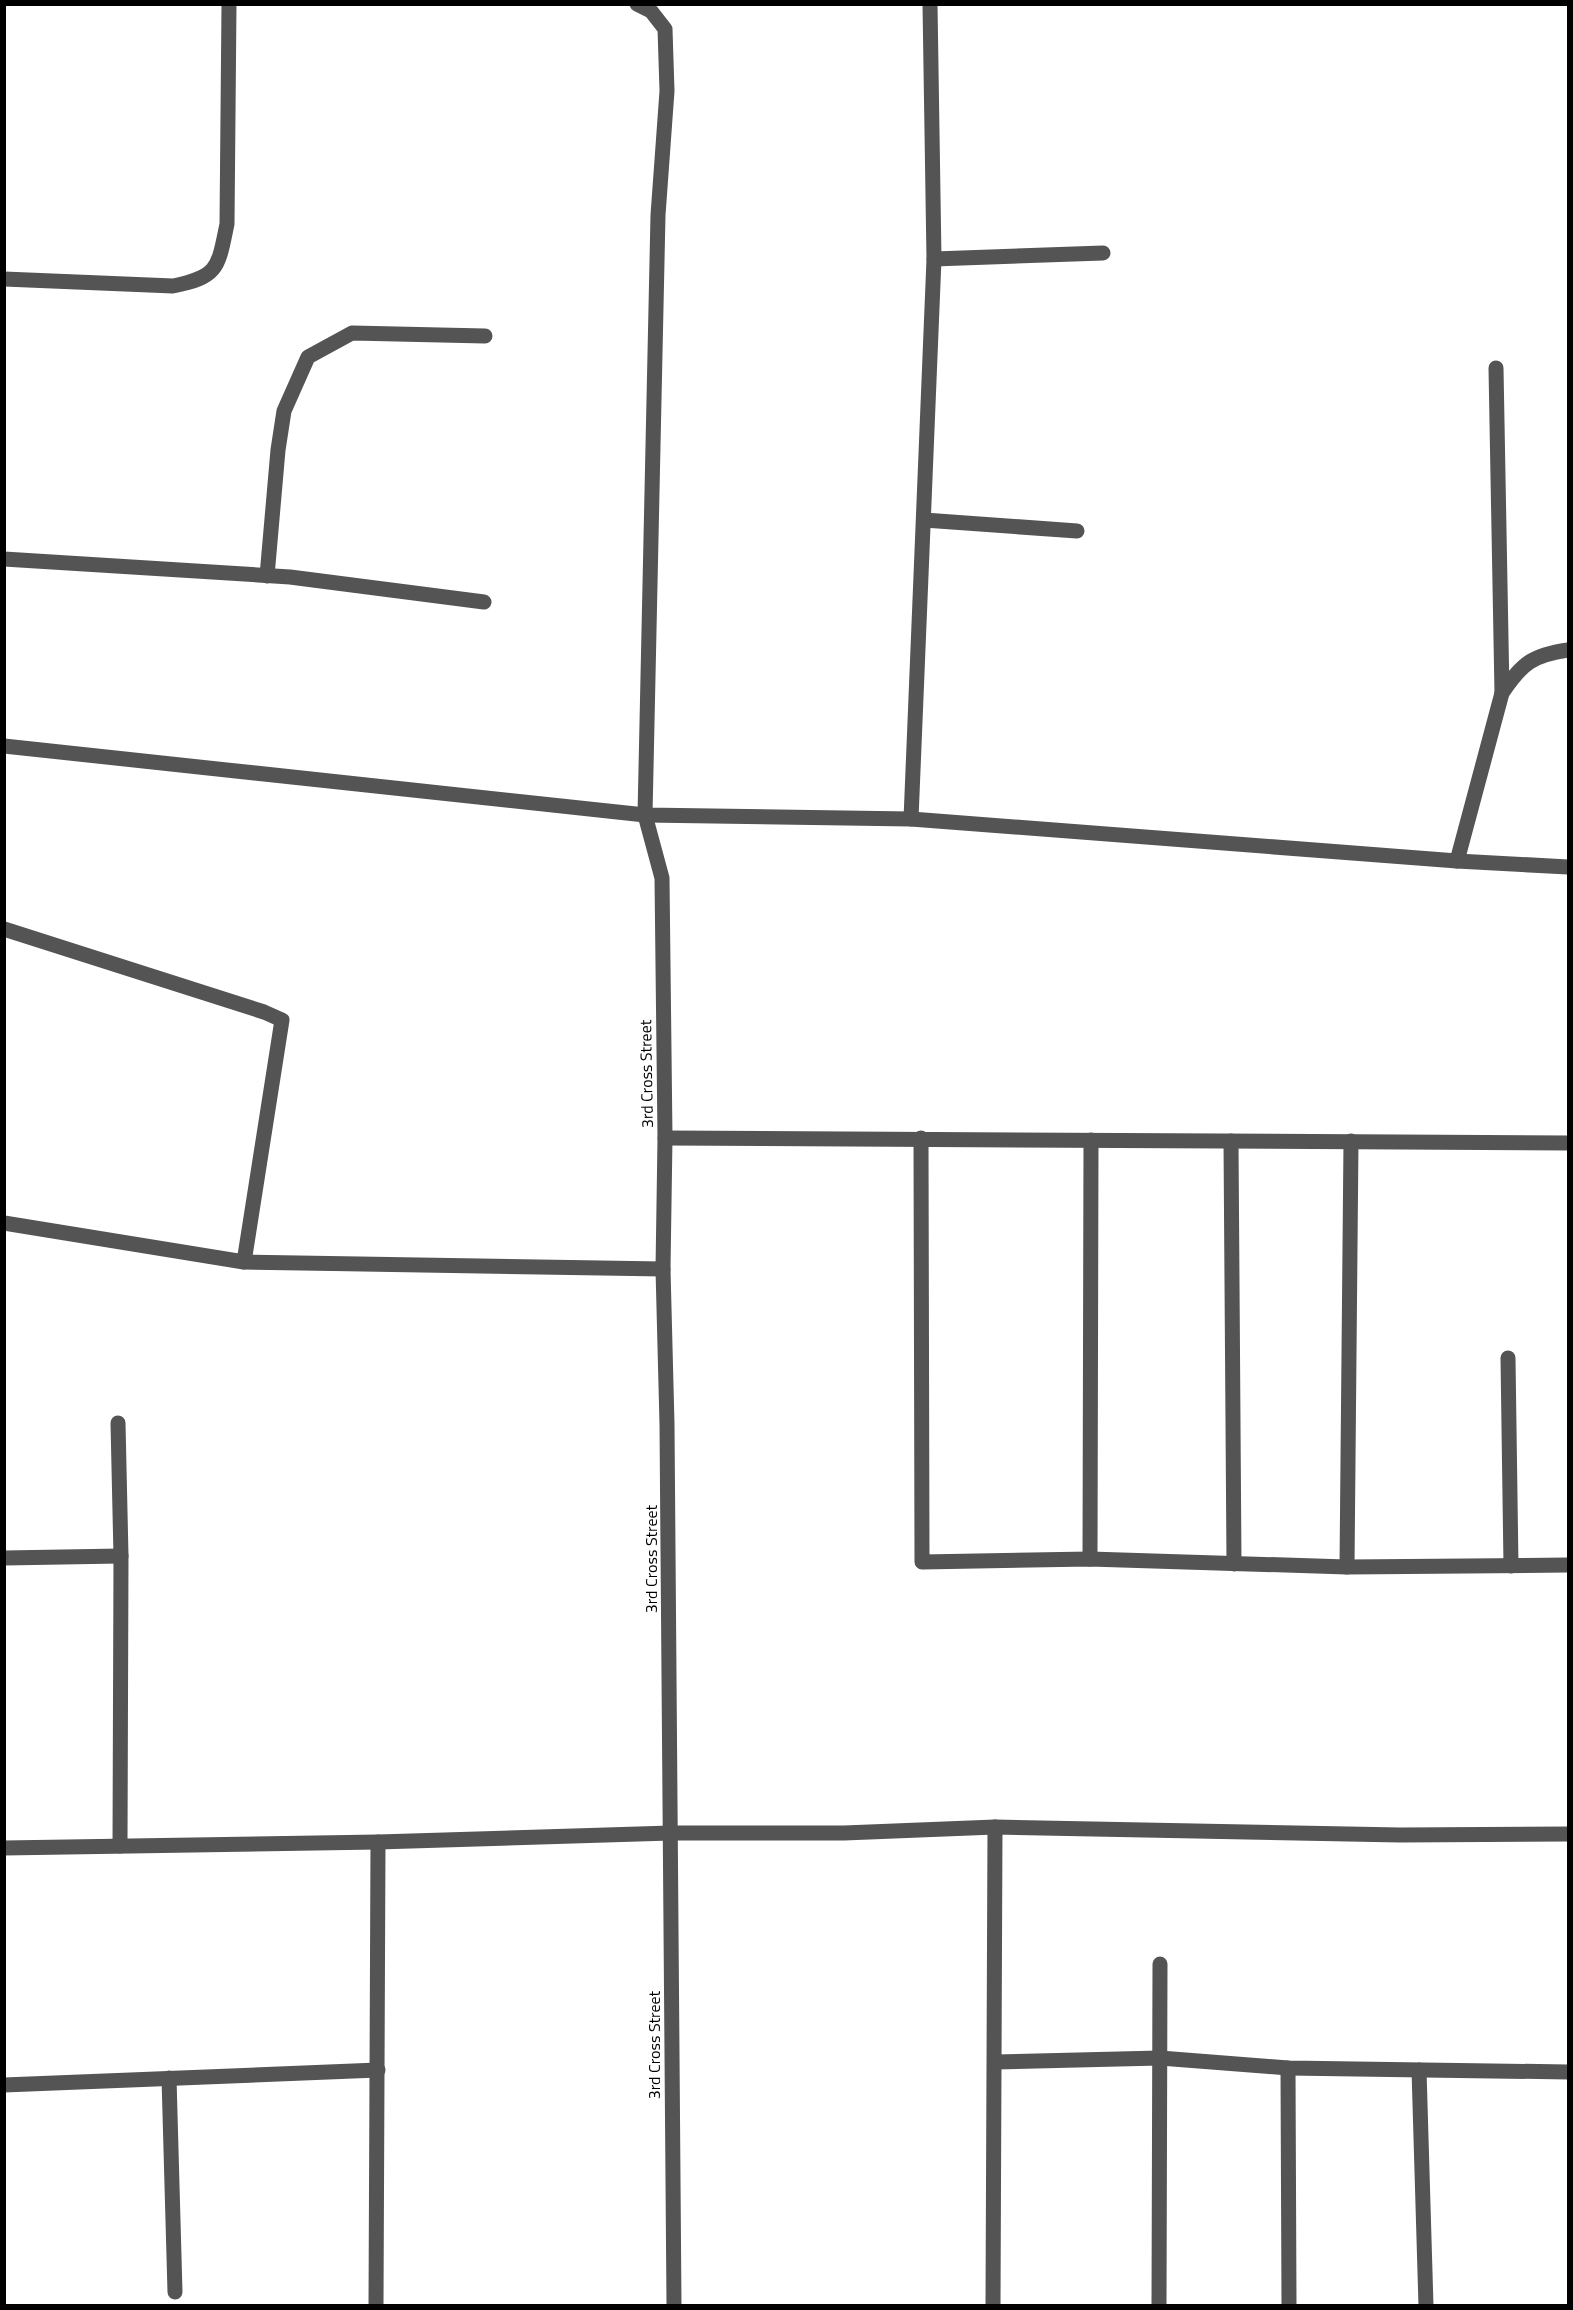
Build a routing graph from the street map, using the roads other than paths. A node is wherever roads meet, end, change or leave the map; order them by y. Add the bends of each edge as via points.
1 (229, 4) edge
2 (637, 4) edge
3 (930, 4) edge
4 (1103, 253) dead end
5 (934, 259) junction
6 (4, 279) edge
7 (485, 336) dead end
8 (1496, 368) dead end
9 (924, 520) junction
10 (1077, 531) dead end
11 (4, 559) edge
12 (267, 576) junction
13 (484, 602) dead end
14 (1569, 650) edge
15 (1502, 693) junction
16 (4, 746) edge
17 (645, 815) junction
18 (911, 819) junction
19 (1457, 861) junction
20 (1569, 867) edge
21 (4, 929) edge
22 (665, 1138) junction
23 (921, 1138) junction
24 (1091, 1140) junction
25 (1231, 1141) junction
26 (1351, 1141) junction
27 (1569, 1143) edge
28 (4, 1223) edge
29 (244, 1262) junction
30 (663, 1269) junction
31 (1508, 1358) dead end
32 (118, 1423) dead end
33 (121, 1556) junction
34 (4, 1558) edge
35 (1090, 1559) junction
36 (1234, 1564) junction
37 (1569, 1565) edge
38 (1511, 1566) junction
39 (1347, 1567) junction
40 (995, 1827) junction
41 (671, 1833) junction
42 (1569, 1834) edge
43 (378, 1842) junction
44 (120, 1846) junction
45 (4, 1848) edge
46 (1161, 1964) dead end
47 (1160, 2058) junction
48 (995, 2062) junction
49 (1288, 2068) junction
50 (378, 2070) junction
51 (1419, 2070) junction
52 (1569, 2072) edge
53 (169, 2079) junction
54 (4, 2085) edge
55 (175, 2292) dead end
56 (376, 2306) edge
57 (674, 2306) edge
58 (993, 2306) edge
59 (1159, 2306) edge
60 (1289, 2306) edge
61 (1426, 2306) edge

1 - 6 street via 227,224 212,272 197,281 173,286
2 - 17 street, 3rd Cross Street via 651,11 665,29 667,91 656,284
3 - 5 street
4 - 5 street
5 - 9 street
7 - 12 street via 352,333 308,357 284,411
8 - 15 street
9 - 10 street
9 - 18 street
11 - 12 street
12 - 13 street
14 - 15 street via 1534,658 1516,671
15 - 19 street
16 - 17 street
17 - 18 street
17 - 22 street, 3rd Cross Street via 662,878
18 - 19 street
19 - 20 street
21 - 29 street via 282,1020
22 - 23 street
22 - 30 street, 3rd Cross Street
23 - 24 street
23 - 35 street via 922,1562
24 - 25 street
24 - 35 street
25 - 26 street
25 - 36 street
26 - 27 street
26 - 39 street
28 - 29 street
29 - 30 street
30 - 41 street, 3rd Cross Street
31 - 38 street
32 - 33 street
33 - 34 street
33 - 44 street
35 - 36 street
36 - 39 street
37 - 38 street
38 - 39 street
40 - 41 street via 844,1833
40 - 42 street via 1400,1835
40 - 48 street
41 - 43 street
41 - 57 street, 3rd Cross Street
43 - 44 street
43 - 50 street
44 - 45 street
46 - 47 street
47 - 48 street
47 - 49 street
47 - 59 street
48 - 58 street
49 - 51 street
49 - 60 street
50 - 53 street
50 - 56 street
51 - 52 street
51 - 61 street
53 - 54 street
53 - 55 street

